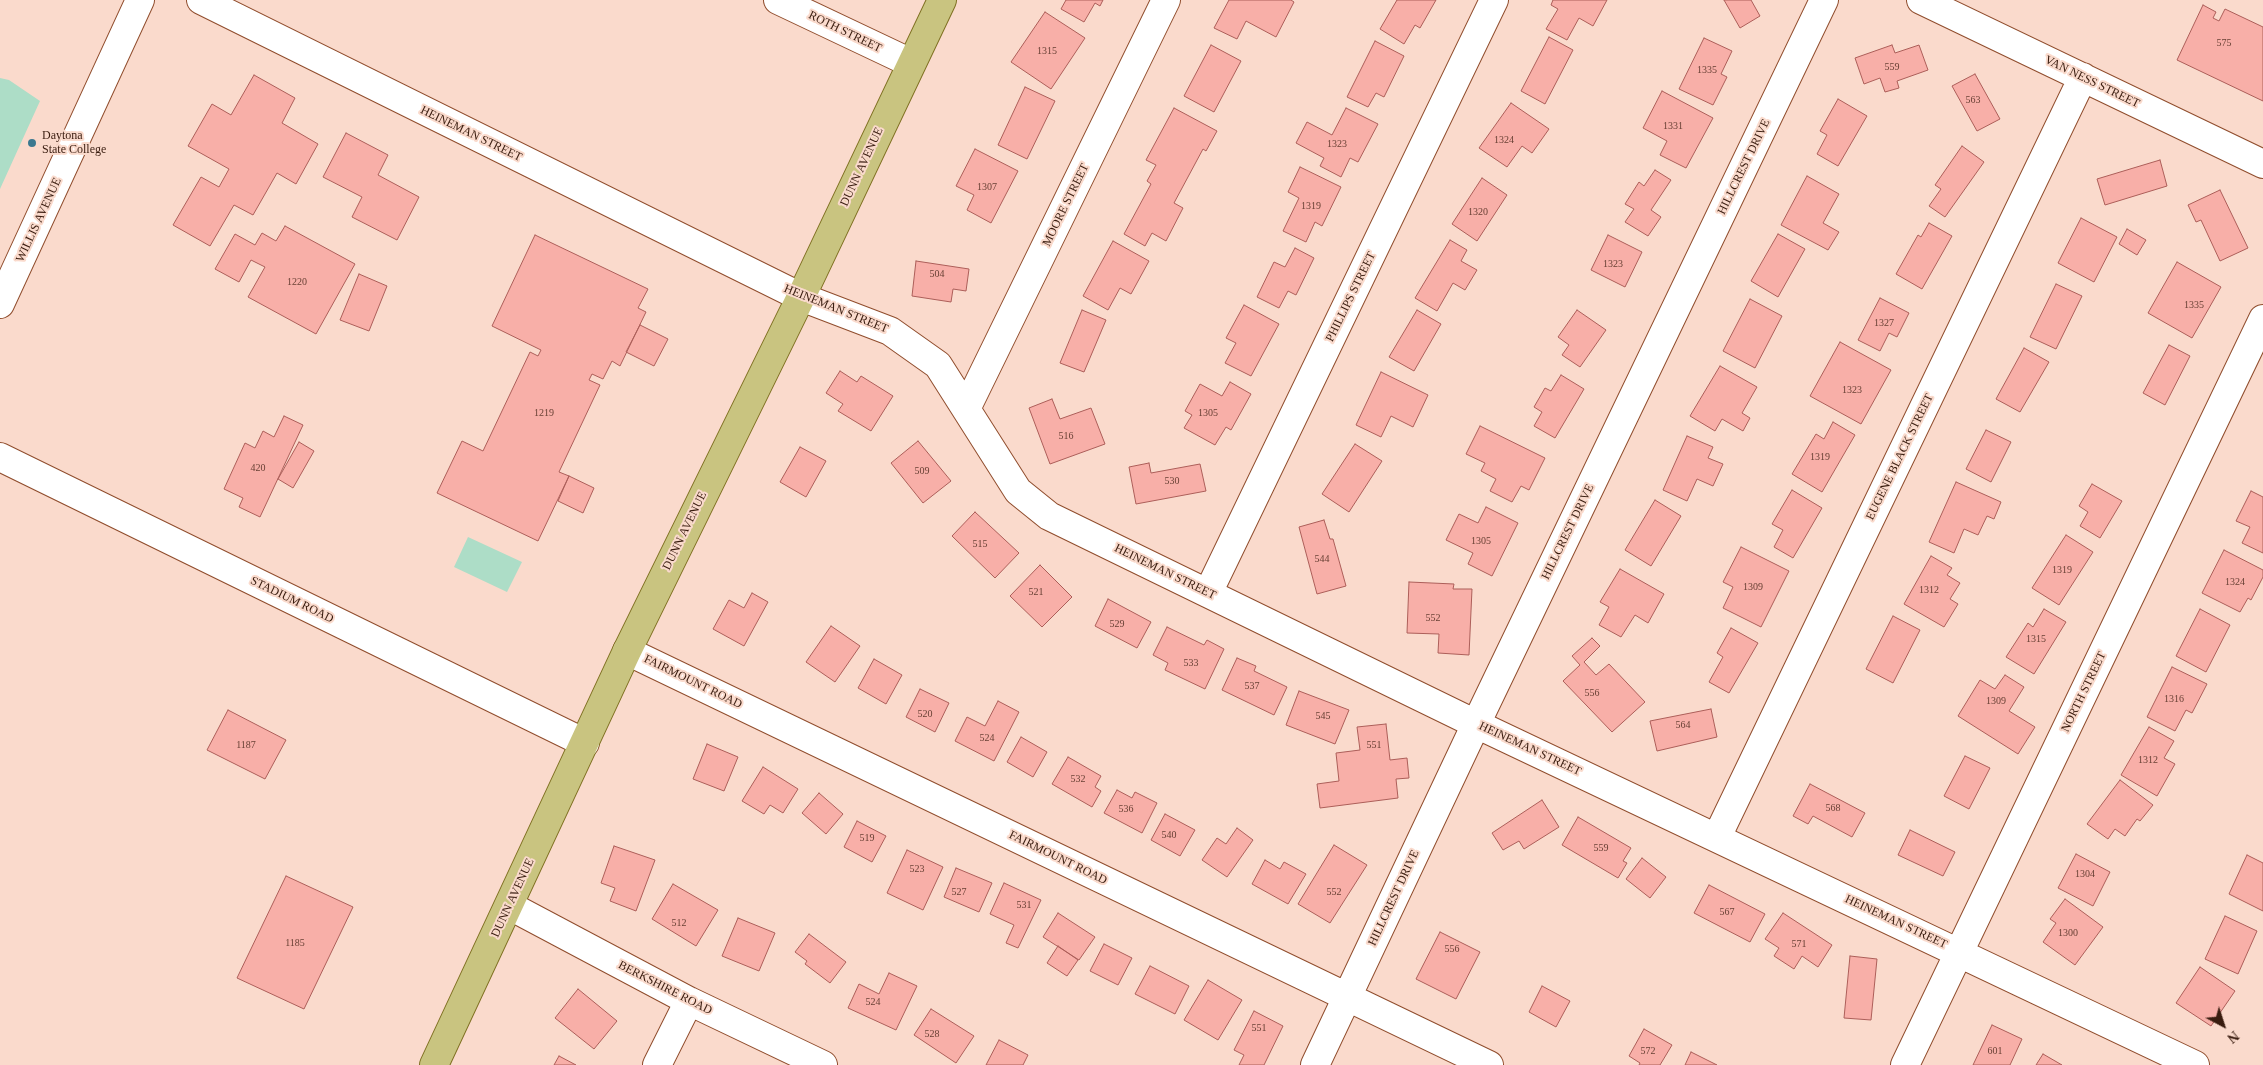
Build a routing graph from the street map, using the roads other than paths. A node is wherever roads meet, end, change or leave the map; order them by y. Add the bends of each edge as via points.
1 (140, 0) edge
2 (201, 0) edge
3 (778, 0) edge
4 (942, 0) edge
5 (1166, 0) edge
6 (1494, 0) edge
7 (1824, 0) edge
8 (1921, 0) edge
9 (911, 64) junction
10 (2084, 77) junction
11 (2263, 164) edge
12 (801, 297) junction
13 (0, 304) edge
14 (2263, 319) edge
15 (966, 410) junction
16 (0, 457) edge
17 (1208, 593) junction
18 (627, 650) junction
19 (1476, 724) junction
20 (585, 743) junction
21 (1717, 837) junction
22 (510, 906) junction
23 (1959, 952) junction
24 (1348, 997) junction
25 (688, 1000) junction
26 (434, 1065) edge
27 (658, 1065) edge
28 (823, 1065) edge
29 (1315, 1065) edge
30 (1489, 1065) edge
31 (1905, 1065) edge
32 (2195, 1065) edge

1 - 13 street, WILLIS AVENUE
2 - 12 street, HEINEMAN STREET
3 - 9 street, ROTH STREET
4 - 9 main road, DUNN AVENUE
5 - 15 street, MOORE STREET
6 - 17 street, PHILLIPS STREET
7 - 19 street, HILLCREST DRIVE
8 - 10 street, VAN NESS STREET
9 - 12 main road, DUNN AVENUE
10 - 11 street, VAN NESS STREET
10 - 21 street, EUGENE BLACK STREET
12 - 15 street, HEINEMAN STREET via 890,331 938,365
12 - 18 main road, DUNN AVENUE
14 - 23 street, NORTH STREET
15 - 17 street, HEINEMAN STREET via 1018,491 1048,516
16 - 20 street, STADIUM ROAD
17 - 19 street, HEINEMAN STREET
18 - 20 main road, DUNN AVENUE
18 - 24 street, FAIRMOUNT ROAD
19 - 21 street, HEINEMAN STREET
19 - 24 street, HILLCREST DRIVE
20 - 22 main road, DUNN AVENUE
21 - 23 street, HEINEMAN STREET
22 - 25 street, BERKSHIRE ROAD
22 - 26 main road, DUNN AVENUE
23 - 31 street, NORTH STREET
23 - 32 street, HEINEMAN STREET
24 - 29 street, HILLCREST DRIVE
24 - 30 street, FAIRMOUNT ROAD
25 - 27 street
25 - 28 street, BERKSHIRE ROAD

